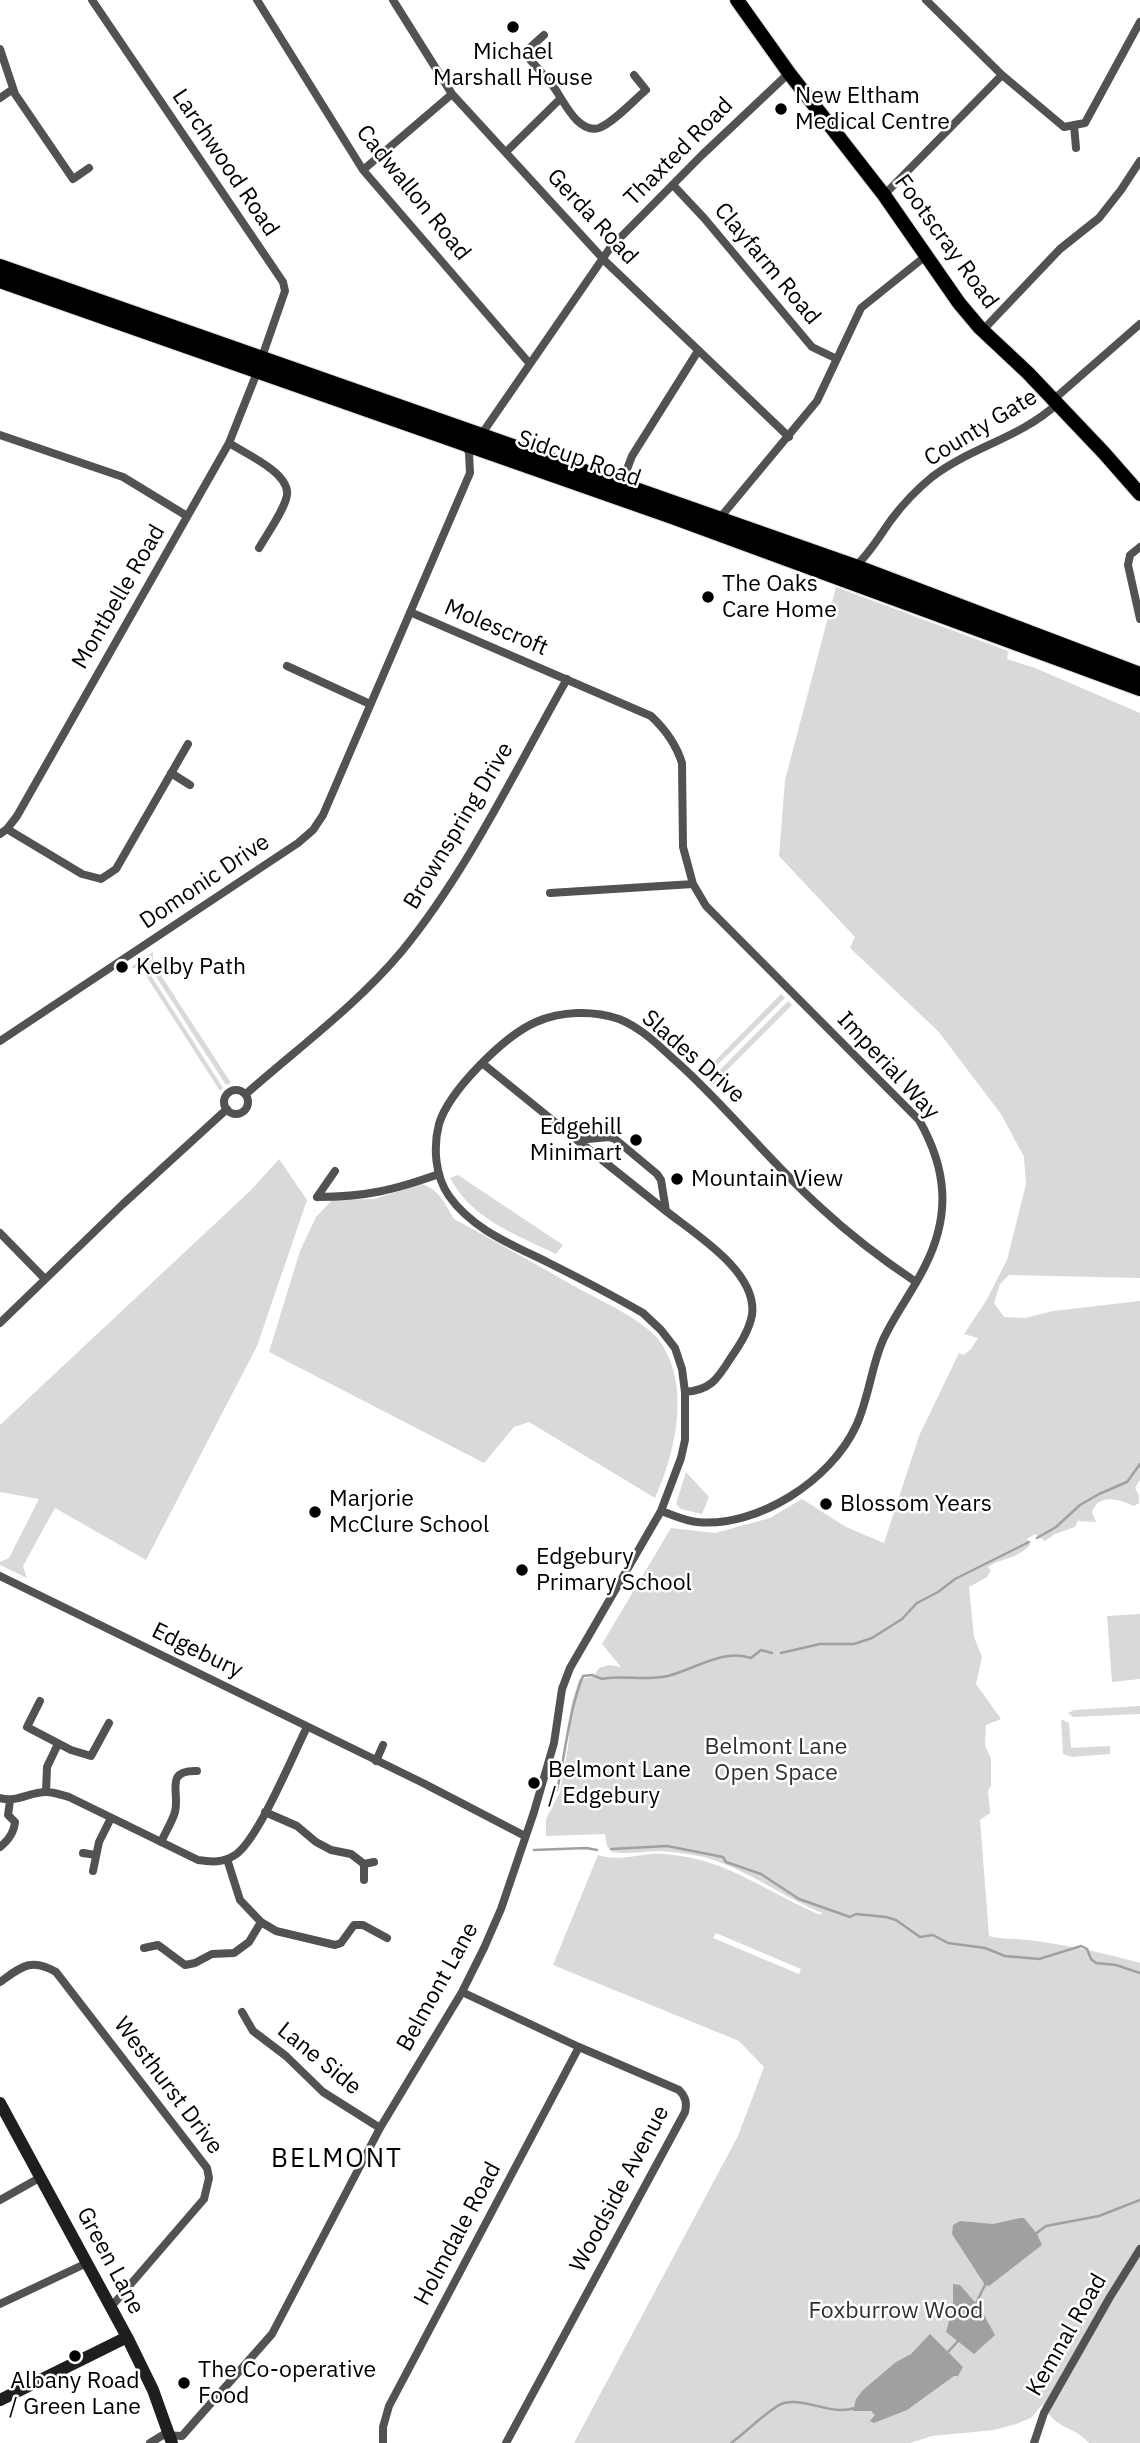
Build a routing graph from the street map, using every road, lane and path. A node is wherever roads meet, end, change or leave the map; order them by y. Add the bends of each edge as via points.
1 (92, 0) edge
2 (257, 0) edge
3 (393, 0) edge
4 (737, 0) edge
5 (926, 0) edge
6 (1140, 22) edge
7 (544, 35) dead end
8 (0, 49) edge
9 (789, 73) junction
10 (634, 75) dead end
11 (1002, 75) junction
12 (13, 89) junction
13 (452, 94) junction
14 (0, 98) edge
15 (560, 99) junction
16 (1074, 125) junction
17 (1076, 148) dead end
18 (506, 152) junction
19 (1140, 160) edge
20 (89, 168) dead end
21 (363, 170) junction
22 (673, 185) junction
23 (884, 195) junction
24 (927, 255) junction
25 (603, 258) junction
26 (0, 267) edge
27 (0, 280) edge
28 (1140, 324) edge
29 (983, 330) junction
30 (698, 351) junction
31 (837, 359) junction
32 (530, 364) junction
33 (258, 370) junction
34 (1055, 402) junction
35 (0, 435) edge
36 (481, 435) junction
37 (789, 437) junction
38 (465, 442) junction
39 (229, 443) junction
40 (621, 485) junction
41 (1140, 494) edge
42 (187, 516) junction
43 (719, 519) junction
44 (1140, 547) edge
45 (259, 548) dead end
46 (872, 551) junction
47 (855, 567) junction
48 (874, 574) junction
49 (410, 612) junction
50 (1140, 619) edge
51 (287, 666) dead end
52 (1140, 675) edge
53 (567, 679) junction
54 (1140, 688) edge
55 (370, 704) junction
56 (188, 744) dead end
57 (171, 773) junction
58 (190, 785) dead end
59 (4, 831) edge
60 (693, 884) junction
61 (550, 893) dead end
62 (0, 1041) edge
63 (482, 1063) junction
64 (246, 1094) junction
65 (227, 1109) junction
66 (577, 1140) junction
67 (335, 1171) dead end
68 (439, 1174) junction
69 (666, 1211) junction
70 (0, 1233) edge
71 (45, 1279) junction
72 (916, 1282) junction
73 (0, 1323) edge
74 (685, 1392) junction
75 (661, 1511) junction
76 (0, 1576) edge
77 (40, 1702) dead end
78 (109, 1723) dead end
79 (307, 1727) junction
80 (58, 1744) junction
81 (383, 1745) dead end
82 (376, 1761) junction
83 (197, 1771) dead end
84 (46, 1792) junction
85 (0, 1798) edge
86 (10, 1801) junction
87 (265, 1812) junction
88 (111, 1818) junction
89 (526, 1836) junction
90 (161, 1843) junction
91 (0, 1847) edge
92 (83, 1853) dead end
93 (96, 1855) junction
94 (227, 1859) junction
95 (93, 1871) dead end
96 (364, 1880) dead end
97 (261, 1922) junction
98 (387, 1938) dead end
99 (144, 1948) dead end
100 (0, 1982) edge
101 (462, 1992) junction
102 (242, 2012) dead end
103 (579, 2047) junction
104 (0, 2103) edge
105 (380, 2128) junction
106 (41, 2177) junction
107 (0, 2200) edge
108 (1140, 2249) edge
109 (87, 2263) junction
110 (0, 2304) edge
111 (111, 2307) junction
112 (127, 2337) junction
113 (0, 2400) edge
114 (172, 2439) edge
115 (150, 2443) edge
116 (383, 2443) edge
117 (506, 2443) edge
118 (1034, 2443) edge

1 - 33 street, Larchwood Road via 283,282 285,291
2 - 21 street, Cadwallon Road
3 - 13 street, Gerda Road
4 - 9 main road, Footscray Road
5 - 11 street
6 - 16 street via 1085,123
7 - 15 street via 524,53
8 - 12 street
9 - 22 street, Thaxted Road
9 - 23 main road, Footscray Road
10 - 15 street via 646,90 603,126 583,125
11 - 16 street via 1064,127
11 - 23 street
12 - 14 street
12 - 20 street via 73,179
13 - 18 street, Gerda Road
13 - 21 street
15 - 18 street
16 - 17 street
18 - 25 street, Gerda Road
19 - 29 street via 1099,218 1060,249
21 - 32 street, Cadwallon Road
22 - 25 street, Thaxted Road
22 - 31 street, Clayfarm Road via 812,347
23 - 24 main road, Footscray Road
24 - 29 main road, Footscray Road
24 - 31 street via 861,308
25 - 30 street, Gerda Road
25 - 32 street, Thaxted Road
26 - 33 highway, Sidcup Road
27 - 33 highway, Sidcup Road
28 - 34 street, County Gate
29 - 34 main road, Footscray Road
30 - 37 street, Gerda Road
30 - 40 street via 632,456
31 - 37 street via 817,401
32 - 36 street, Thaxted Road
33 - 36 highway, Sidcup Road
33 - 38 highway, Sidcup Road
33 - 39 street, Montbelle Road
34 - 41 main road, Footscray Road
34 - 46 street, County Gate via 1029,427 930,479 898,511
35 - 42 street via 123,477
36 - 40 highway, Sidcup Road
37 - 43 street
38 - 49 street, Domonic Drive via 470,473
38 - 54 highway, Sidcup Road
39 - 42 street, Montbelle Road
39 - 45 street via 282,476 287,486 287,497
40 - 43 highway, Sidcup Road
42 - 59 street, Montbelle Road via 17,816
43 - 47 highway, Sidcup Road
44 - 50 street via 1130,555 1128,565
46 - 47 street, County Gate
46 - 48 street
47 - 48 highway, Sidcup Road
48 - 52 highway, Sidcup Road
49 - 53 street, Molescroft
49 - 55 street, Domonic Drive
51 - 55 street
53 - 60 street, Imperial Way via 651,716 670,736 682,763 682,832
53 - 64 street, Brownspring Drive via 451,884 415,934 366,989
55 - 62 street, Domonic Drive via 313,830
56 - 57 street
57 - 58 street
57 - 59 street via 116,869 101,878 82,874
60 - 61 street
60 - 72 street, Imperial Way via 706,906 919,1120 928,1135 939,1165 942,1213 933,1247
63 - 66 street
63 - 68 street, Slades Drive via 455,1095 439,1124
63 - 72 street, Slades Drive via 522,1030 550,1017 596,1014 633,1026 701,1084 820,1207
64 - 65 street, Brownspring Drive via 244,1110
64 - 65 street, Brownspring Drive via 239,1090 228,1093
65 - 71 street, Brownspring Drive
66 - 69 street
66 - 69 street via 615,1139 657,1174
67 - 68 street via 317,1197 374,1194
68 - 74 street, Slades Drive via 447,1194 472,1220 501,1240 643,1314 675,1348
69 - 74 street via 728,1262 743,1279 752,1302 749,1327 724,1368 701,1391
70 - 71 street
71 - 73 street, Brownspring Drive
72 - 75 street, Imperial Way via 883,1340 856,1426 834,1459 811,1481 781,1502 730,1521 696,1522
74 - 75 street, Slades Drive via 685,1440
75 - 89 street, Belmont Lane via 570,1668 554,1743
76 - 79 street, Edgebury
77 - 80 street via 27,1727
78 - 80 street via 91,1756
79 - 82 street, Edgebury
79 - 87 street
80 - 84 street via 47,1767
81 - 82 street
82 - 89 street, Edgebury
83 - 90 street via 178,1776 175,1811
84 - 86 street
84 - 88 street via 69,1797
85 - 86 street
86 - 91 street via 8,1815 15,1822 14,1830
87 - 94 street via 246,1845
87 - 96 street via 297,1826 316,1843 369,1863
88 - 90 street
88 - 93 street
89 - 101 street, Belmont Lane via 501,1909
90 - 94 street via 198,1860
92 - 93 street
93 - 95 street
94 - 97 street via 240,1900
97 - 98 street via 326,1945 341,1943 354,1925
97 - 99 street via 249,1942 234,1953 212,1954 195,1963 184,1965 158,1945
100 - 111 street, Westhurst Drive via 32,1964 56,1972 207,2168 204,2199
101 - 103 street, Woodside Avenue
101 - 105 street, Belmont Lane
102 - 105 street, Lane Side via 253,2031 323,2092
103 - 116 street, Holmdale Road via 389,2406
103 - 117 street, Woodside Avenue via 679,2091 687,2104
104 - 106 main road, Green Lane
105 - 114 street, Belmont Lane via 272,2334 182,2436
106 - 107 street
106 - 109 main road, Green Lane
108 - 118 street, Kemnal Road via 1044,2413
109 - 110 street
109 - 111 main road, Green Lane
111 - 112 main road, Green Lane
112 - 113 main road
112 - 114 main road, Green Lane
114 - 115 street, Belmont Lane via 163,2435

